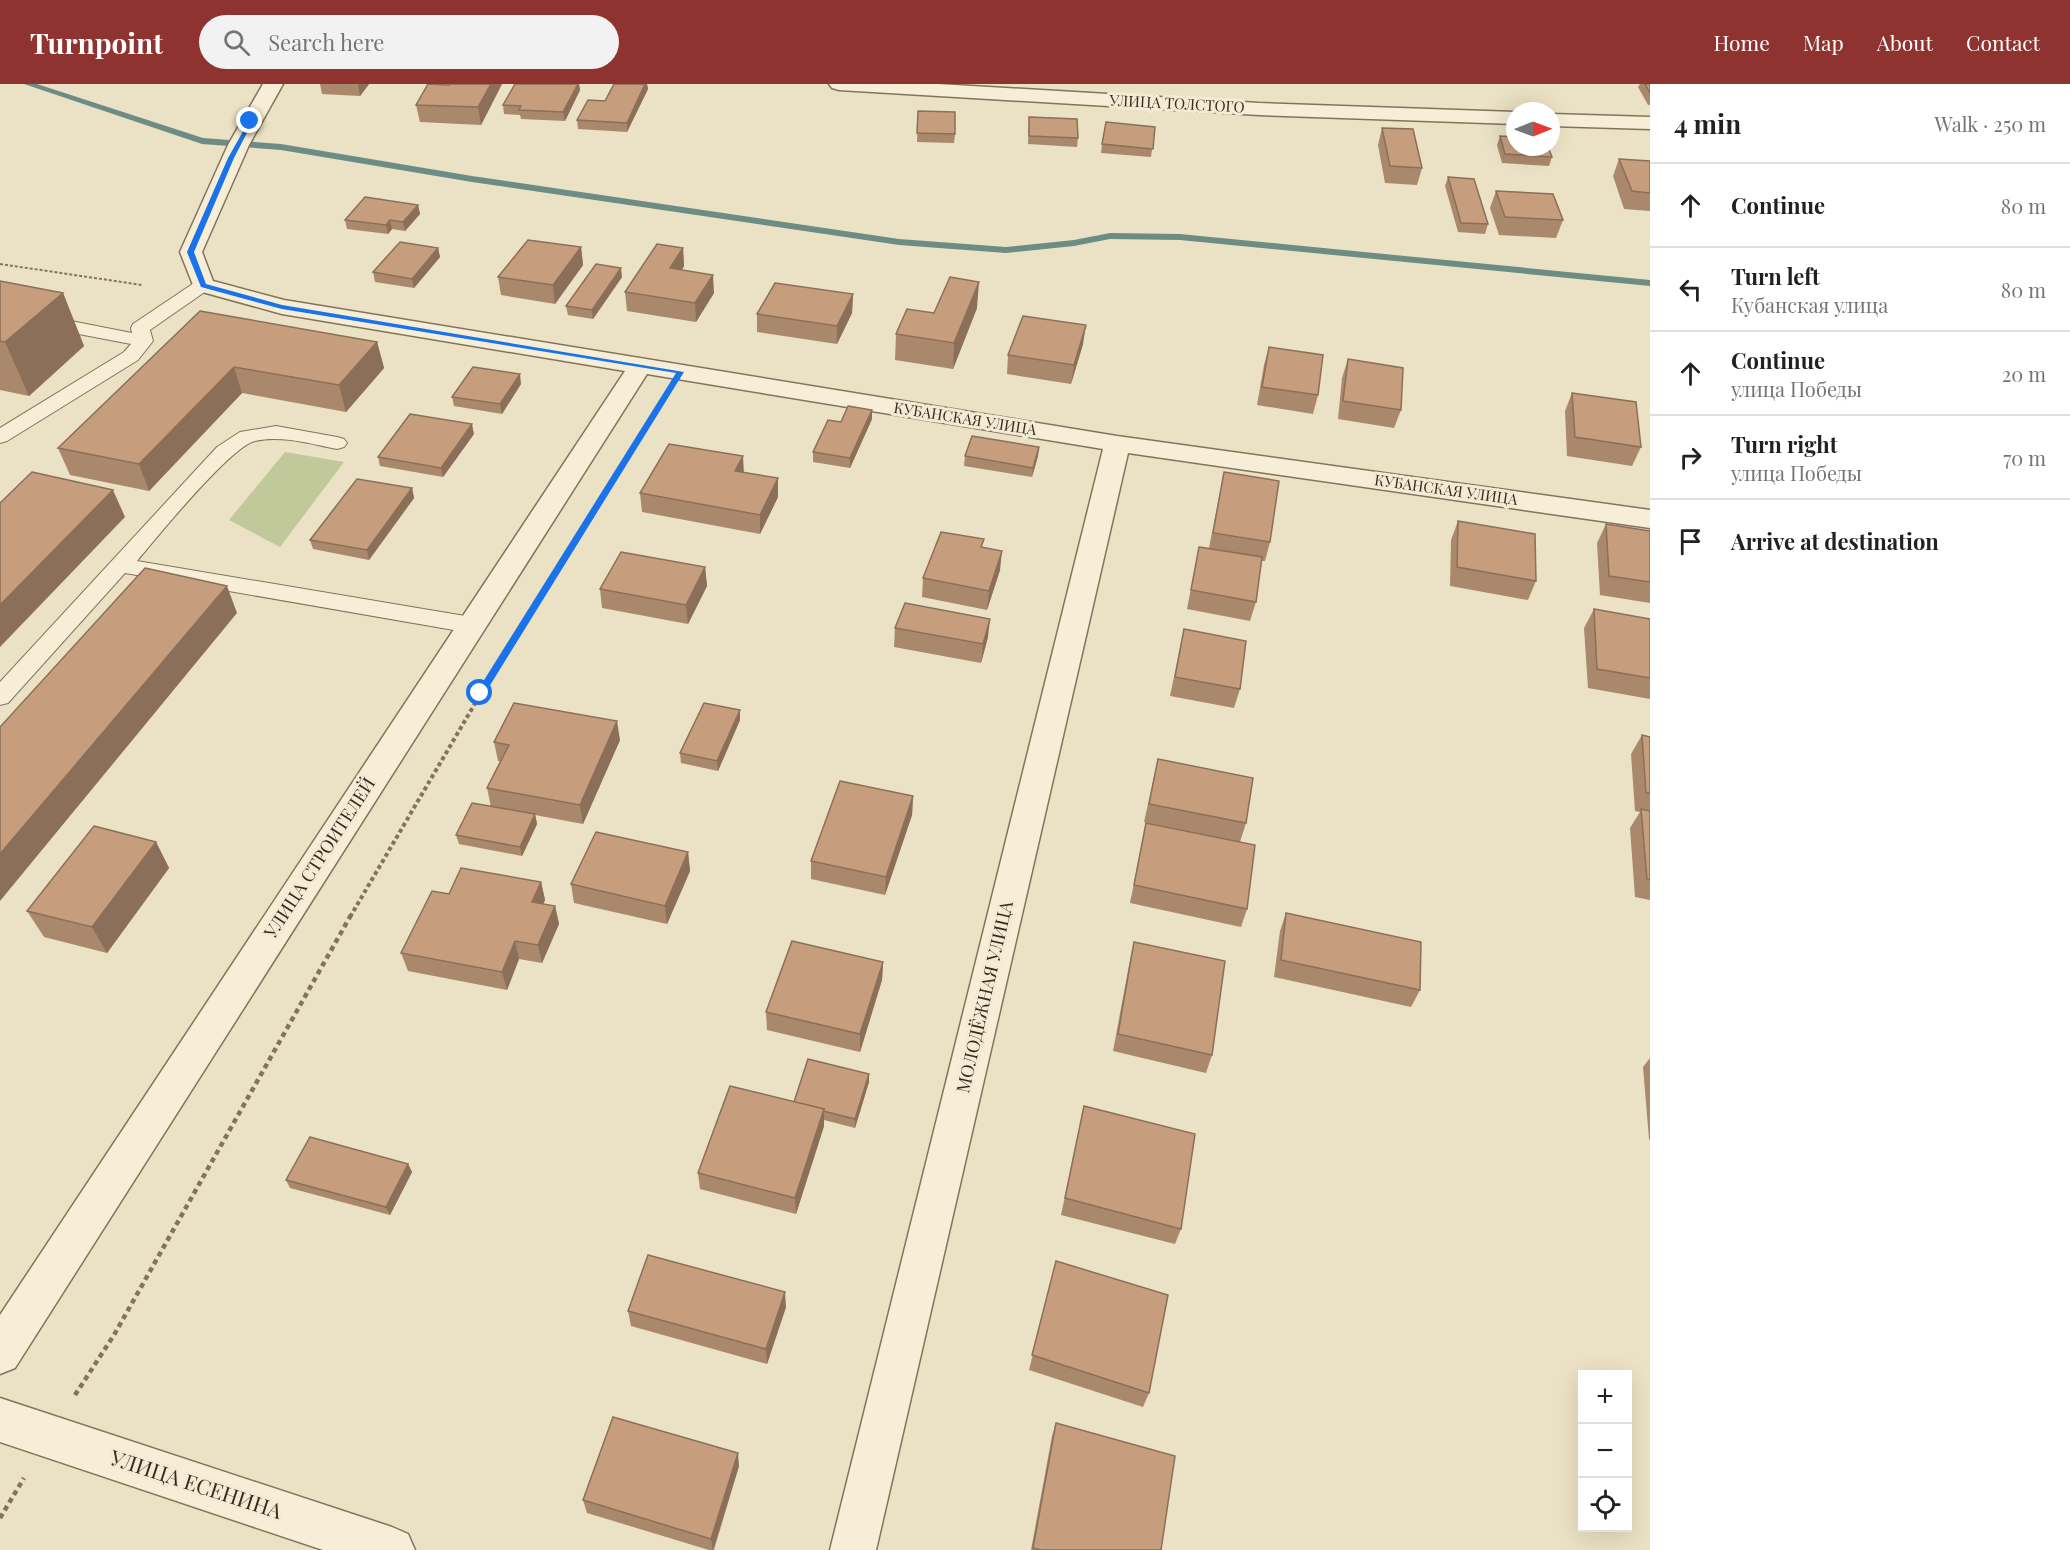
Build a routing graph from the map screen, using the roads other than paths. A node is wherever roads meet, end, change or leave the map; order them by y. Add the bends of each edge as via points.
1 (273, 84) edge
2 (839, 84) edge
3 (1506, 117) edge
4 (1560, 120) edge
5 (1650, 123) edge
6 (198, 289) junction
7 (0, 313) edge
8 (144, 342) junction
9 (641, 365) junction
10 (1, 436) edge
11 (337, 443) dead end
12 (1117, 444) junction
13 (1650, 519) edge
14 (121, 565) junction
15 (471, 625) junction
16 (0, 697) edge
17 (0, 1353) edge
18 (0, 1420) edge
19 (392, 1550) edge
20 (853, 1550) edge

1 - 6 street via 231,158 191,252
2 - 3 street, УЛИЦА ТОЛСТОГО via 1258,101
4 - 5 street
6 - 8 lane via 140,328
6 - 9 street, КУБАНСКАЯ УЛИЦА via 282,307
7 - 8 lane
8 - 10 lane via 131,357
9 - 12 street, КУБАНСКАЯ УЛИЦА
9 - 15 street, УЛИЦА СТРОИТЕЛЕЙ
11 - 14 lane via 276,432 247,436 225,451
12 - 13 street, КУБАНСКАЯ УЛИЦА
12 - 20 street, МОЛОДЁЖНАЯ УЛИЦА
14 - 15 lane
14 - 16 lane
15 - 17 street, УЛИЦА СТРОИТЕЛЕЙ
18 - 19 street, УЛИЦА ЕСЕНИНА

